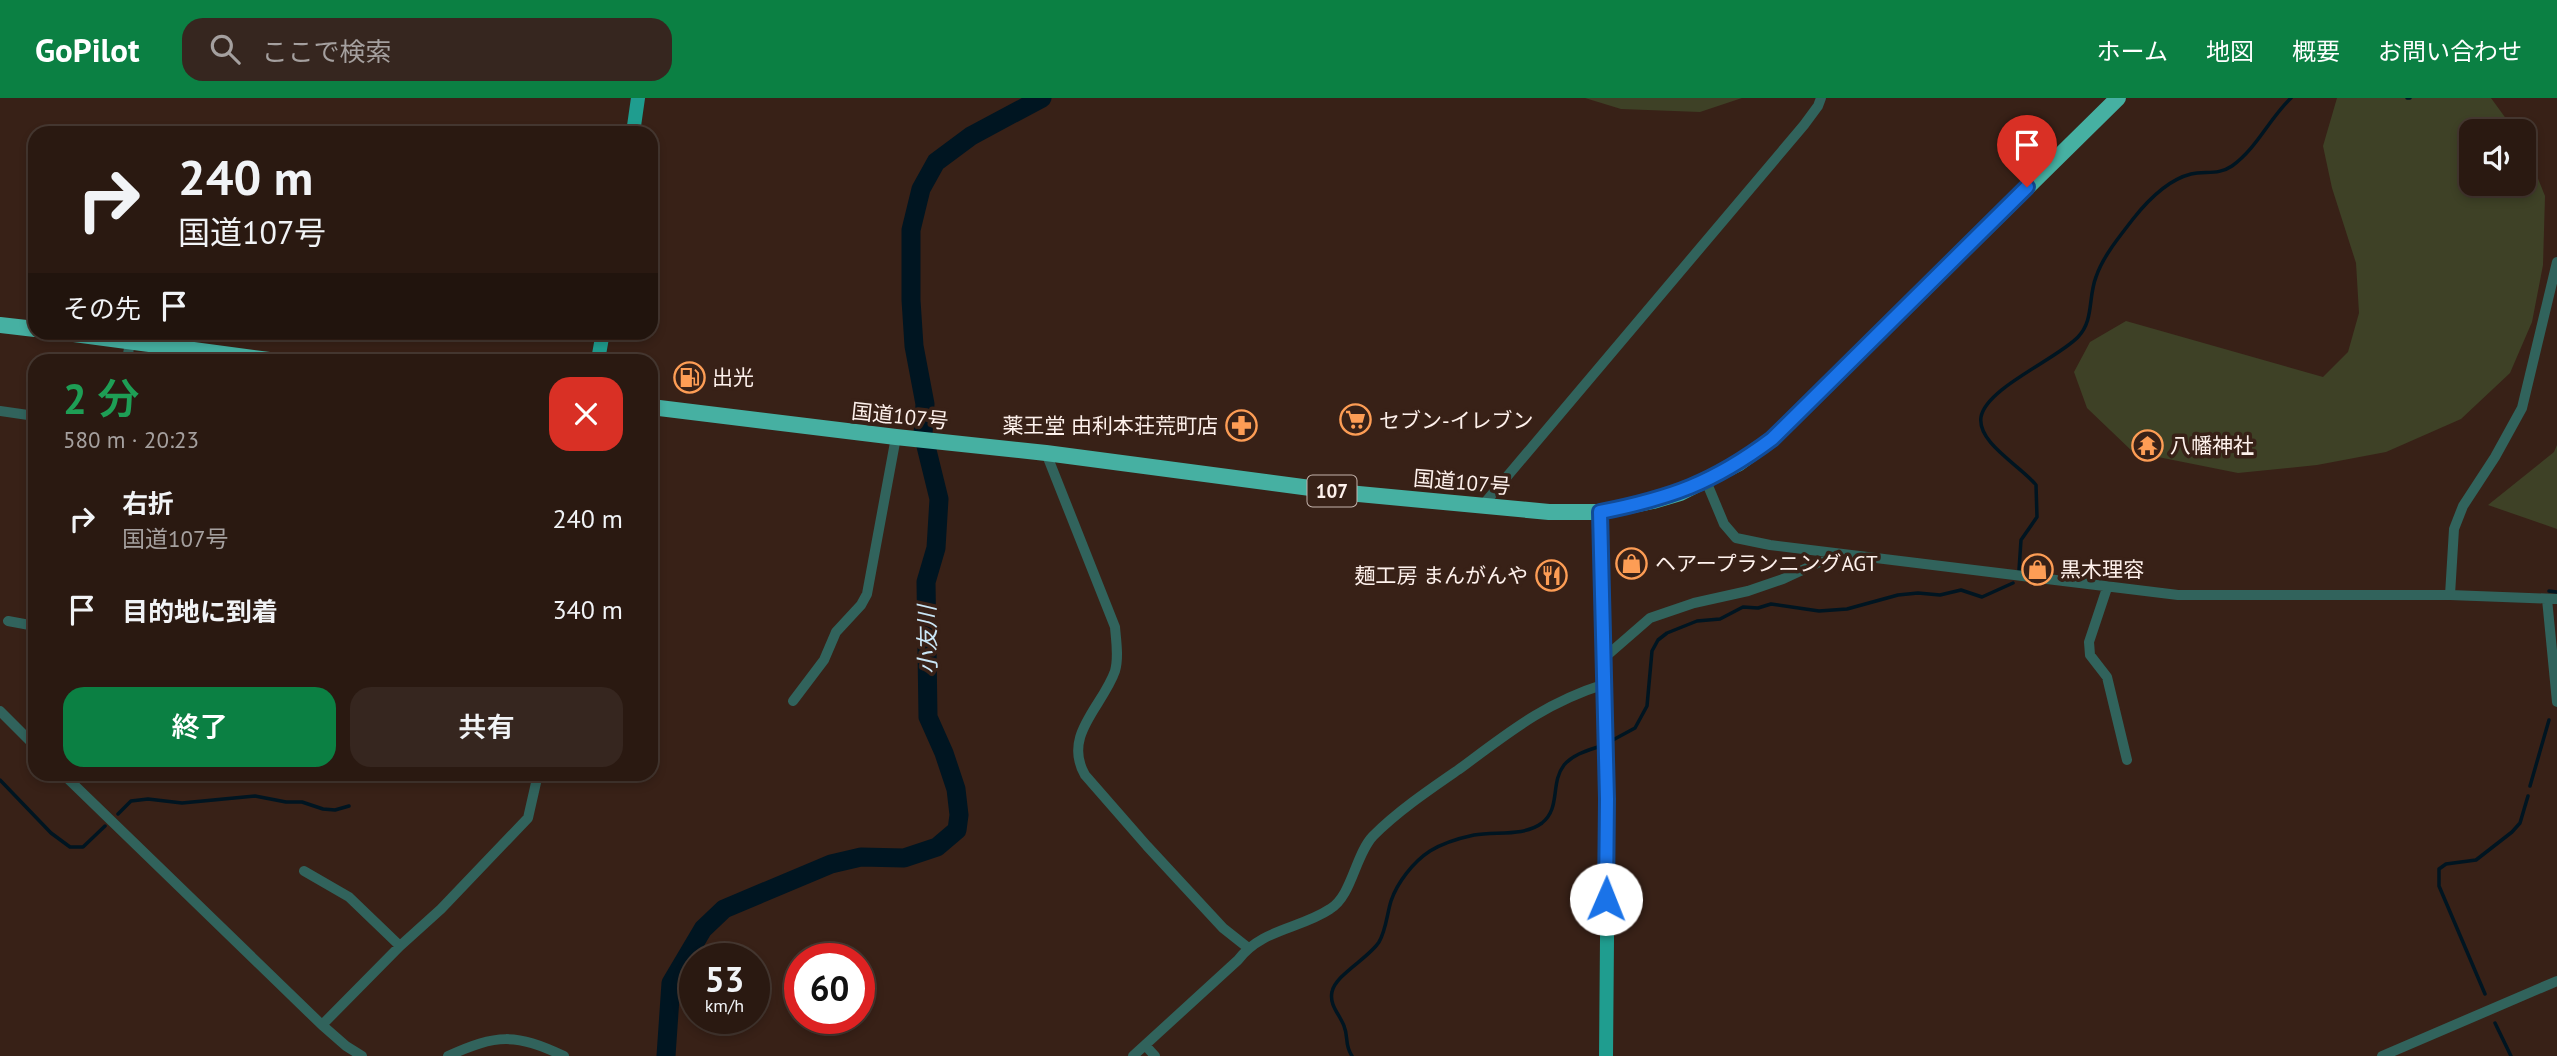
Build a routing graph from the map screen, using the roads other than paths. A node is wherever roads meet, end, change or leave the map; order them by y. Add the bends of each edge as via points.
1 (638, 98) edge
2 (1821, 98) edge
3 (2118, 98) edge
4 (634, 126) edge
5 (2557, 262) edge
6 (0, 325) edge
7 (28, 328) edge
8 (116, 340) edge
9 (130, 342) junction
10 (128, 354) edge
11 (223, 354) edge
12 (658, 408) edge
13 (0, 411) edge
14 (28, 415) edge
15 (903, 438) junction
16 (1046, 453) junction
17 (1706, 481) junction
18 (1483, 505) junction
19 (1600, 512) junction
20 (1837, 554) junction
21 (2107, 588) junction
22 (2450, 595) junction
23 (2552, 599) edge
24 (8, 621) dead end
25 (28, 624) edge
26 (1604, 658) junction
27 (1605, 684) junction
28 (793, 701) dead end
29 (2557, 702) edge
30 (0, 711) edge
31 (28, 739) edge
32 (2127, 760) dead end
33 (71, 781) edge
34 (537, 781) edge
35 (304, 871) dead end
36 (400, 946) junction
37 (1247, 947) junction
38 (2557, 981) edge
39 (322, 1025) junction
40 (1145, 1045) junction
41 (362, 1056) edge
42 (448, 1056) edge
43 (565, 1056) edge
44 (1133, 1056) edge
45 (1155, 1056) edge
46 (1606, 1056) edge
47 (2382, 1056) edge

1 - 4 main road
2 - 18 street via 1804,125
3 - 17 highway, 国道107号 / 107 via 1772,439
5 - 22 street via 2522,408 2454,528
6 - 7 highway
8 - 9 highway
9 - 10 street
9 - 11 highway
12 - 15 highway, 国道107号 / 107
13 - 14 street
15 - 16 highway, 国道107号 / 107
15 - 28 street via 867,594 836,632 824,660
16 - 18 highway, 国道107号 / 107 via 1348,493
16 - 37 street via 1112,618 1117,647 1115,670 1083,730 1078,761 1147,846 1223,928
17 - 19 highway, 国道107号 / 107 via 1653,501
17 - 20 street via 1724,524 1736,538
18 - 19 highway, 国道107号 / 107
19 - 26 main road
20 - 21 street
20 - 26 street via 1748,591 1650,618
21 - 22 street via 2208,596
21 - 32 street via 2089,642 2090,656 2107,677
22 - 23 street
23 - 29 street
24 - 25 street
26 - 27 main road
27 - 37 street via 1542,709 1506,732 1372,837 1332,909
27 - 46 main road
30 - 31 street
33 - 39 street
34 - 36 street via 528,818
35 - 36 street via 349,897
36 - 39 street
37 - 40 street
38 - 47 street
39 - 41 street
40 - 44 street
40 - 45 street
42 - 43 street via 481,1041 501,1038 521,1039

